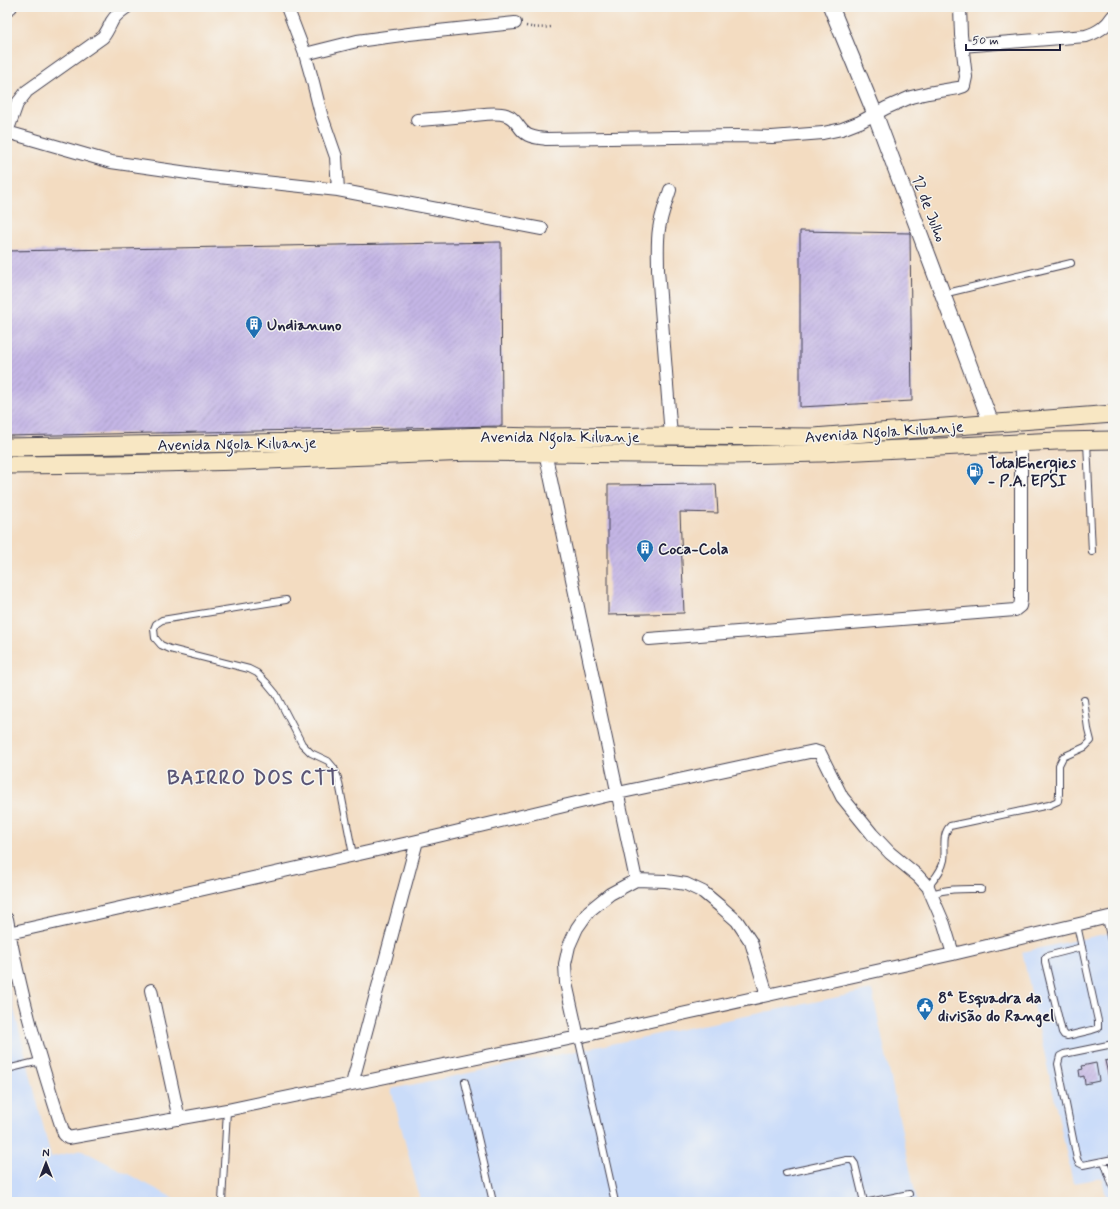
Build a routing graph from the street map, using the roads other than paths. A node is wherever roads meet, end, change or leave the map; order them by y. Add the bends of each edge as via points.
1 (127, 7) edge
2 (287, 7) edge
3 (831, 7) edge
4 (960, 7) edge
5 (1113, 16) edge
6 (515, 23) road end
7 (962, 46) junction
8 (305, 54) junction
9 (875, 114) junction
10 (416, 120) dead end
11 (7, 132) edge
12 (338, 190) junction
13 (670, 190) dead end
14 (542, 229) dead end
15 (1071, 263) dead end
16 (943, 294) junction
17 (1113, 414) edge
18 (991, 423) junction
19 (671, 436) junction
20 (1113, 440) edge
21 (1087, 441) junction
22 (1021, 443) junction
23 (7, 447) edge
24 (545, 452) junction
25 (7, 465) edge
26 (1092, 552) dead end
27 (286, 600) dead end
28 (649, 639) dead end
29 (1084, 700) dead end
30 (618, 793) junction
31 (416, 841) junction
32 (353, 855) junction
33 (636, 880) junction
34 (981, 890) dead end
35 (930, 891) junction
36 (1110, 917) edge
37 (7, 919) edge
38 (1077, 925) junction
39 (9, 933) junction
40 (1082, 947) junction
41 (1113, 950) edge
42 (953, 954) junction
43 (151, 990) dead end
44 (767, 995) junction
45 (578, 1037) junction
46 (1113, 1044) edge
47 (40, 1061) junction
48 (7, 1069) edge
49 (466, 1082) dead end
50 (352, 1084) junction
51 (226, 1110) junction
52 (179, 1119) junction
53 (1113, 1159) edge
54 (1104, 1161) junction
55 (786, 1174) dead end
56 (1113, 1187) edge
57 (909, 1194) dead end
58 (222, 1202) edge
59 (493, 1202) edge
60 (615, 1202) edge
61 (864, 1202) edge
62 (869, 1202) edge

1 - 11 street via 116,16 103,37 27,91 17,104
2 - 8 street
3 - 9 street, 12 de Julho
4 - 7 street
5 - 7 street via 1097,32 1086,36
6 - 8 street via 357,41
7 - 9 street via 966,77 964,86 910,97
8 - 12 street via 336,157
9 - 10 street via 842,129 772,137 546,139 529,136 521,130 517,122 504,114
9 - 16 street, 12 de Julho
11 - 12 street via 111,162
12 - 14 street
13 - 19 street via 659,229 658,270
15 - 16 lane
16 - 18 street, 12 de Julho
17 - 18 main road, Avenida Ngola Kiluanje
18 - 19 main road, Avenida Ngola Kiluanje via 814,437
19 - 23 main road, Avenida Ngola Kiluanje via 487,436
20 - 21 main road, Avenida Ngola Kiluanje
21 - 22 main road, Avenida Ngola Kiluanje
21 - 26 lane
22 - 24 main road, Avenida Ngola Kiluanje via 821,453
22 - 28 street via 1021,600 1020,606 1015,610
24 - 25 main road, Avenida Ngola Kiluanje
24 - 30 street
27 - 32 lane via 162,620 154,629 156,638 161,645 170,650 249,669 266,682 276,694 302,744 311,753 328,760 334,768
29 - 35 lane via 1091,741 1085,747 1063,757 1059,765 1058,801 950,826 946,829 944,859
30 - 31 street
30 - 33 street
30 - 35 street via 814,751 820,753 842,797 872,834 918,876
31 - 32 street
31 - 50 street
32 - 39 street
33 - 44 street via 686,884 703,892 732,916 751,942
33 - 45 street via 610,894 589,911 569,946 565,964 566,983
34 - 35 lane
35 - 42 street
36 - 38 street
36 - 41 lane
37 - 39 street
38 - 40 lane
38 - 42 street
39 - 47 street
40 - 40 lane via 1098,1028 1067,1036 1062,1032 1044,958
42 - 44 street
43 - 52 street
44 - 45 street
45 - 50 street
45 - 60 lane
46 - 54 lane via 1064,1054 1060,1056 1058,1064 1077,1159 1083,1165
47 - 48 lane
47 - 52 street via 64,1134 68,1138
49 - 59 lane
50 - 51 street
51 - 52 street
51 - 58 lane
53 - 54 lane
54 - 56 lane
55 - 61 lane via 852,1160
57 - 62 lane

